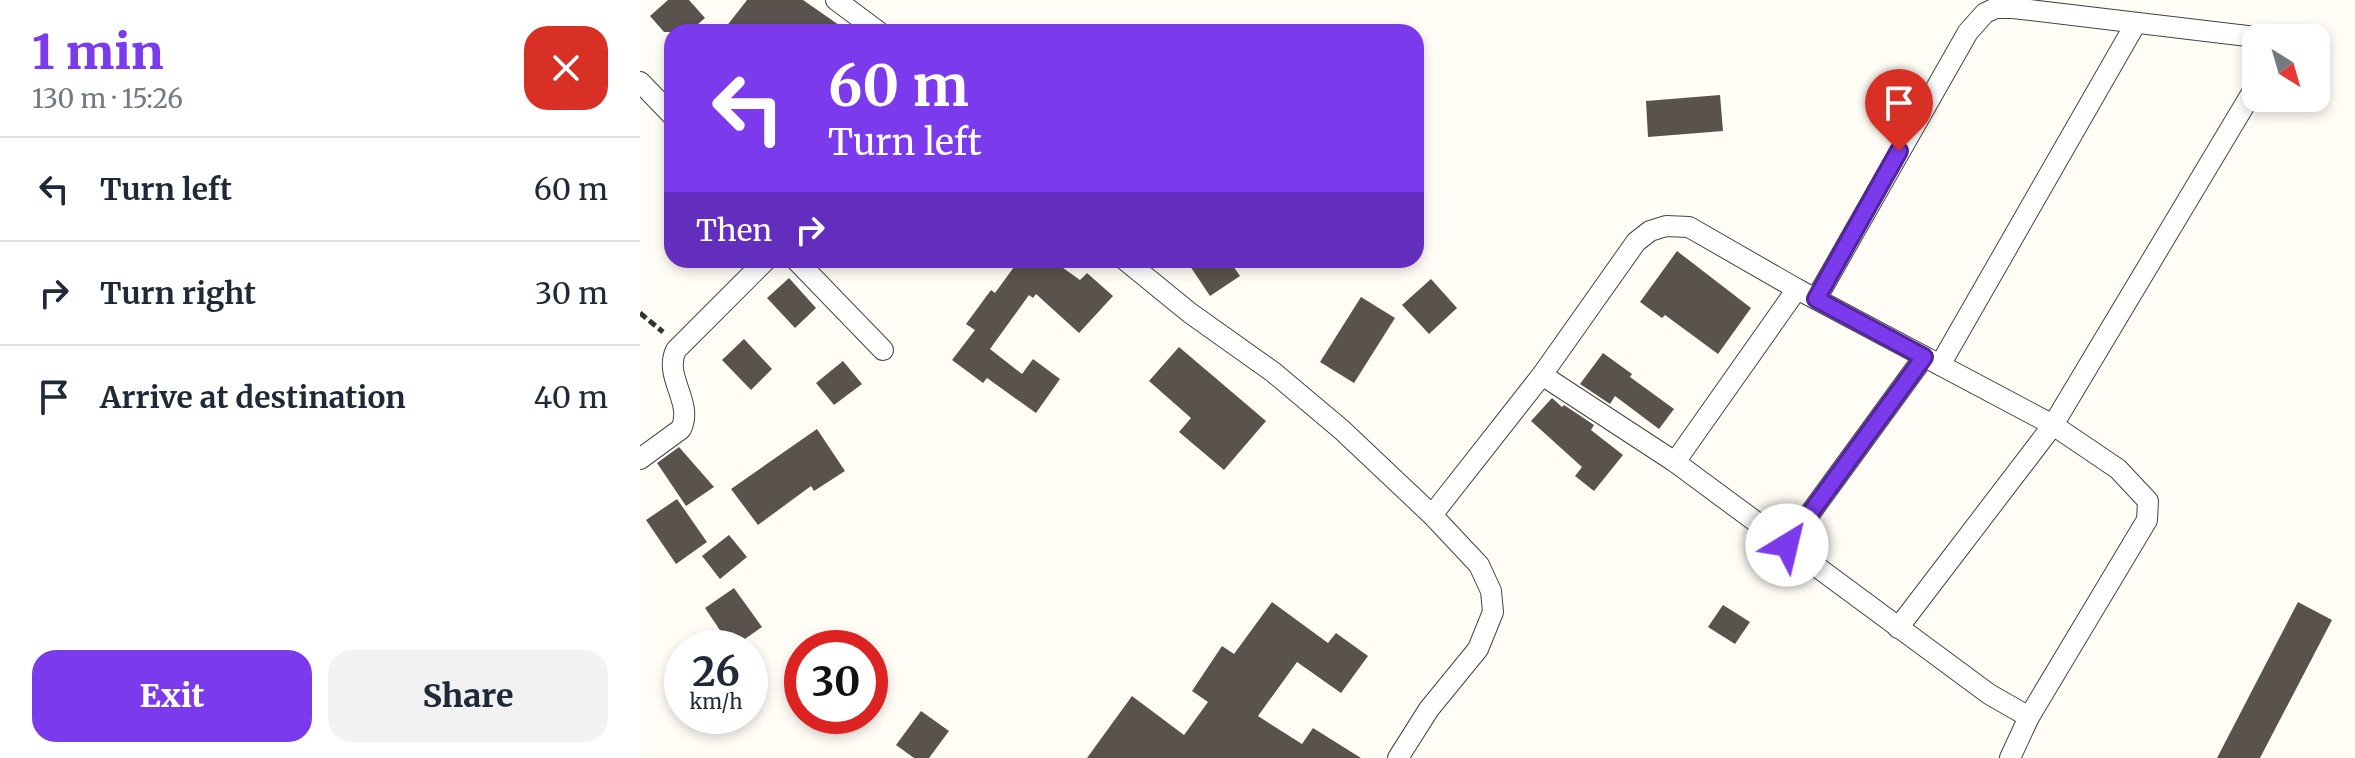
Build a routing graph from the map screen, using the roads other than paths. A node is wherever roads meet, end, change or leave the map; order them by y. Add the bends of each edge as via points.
1 (836, 0) edge
2 (2136, 23) junction
3 (868, 24) edge
4 (2242, 35) edge
5 (640, 82) edge
6 (664, 107) edge
7 (2242, 109) edge
8 (758, 268) edge
9 (804, 268) edge
10 (1135, 268) edge
11 (1807, 294) junction
12 (883, 350) dead end
13 (1932, 361) junction
14 (1542, 375) junction
15 (2053, 425) junction
16 (640, 459) edge
17 (1675, 462) junction
18 (1432, 515) junction
19 (1787, 545) junction
20 (1898, 628) junction
21 (2029, 717) junction
22 (1398, 758) edge
23 (2010, 758) edge

1 - 3 street
2 - 4 street
2 - 11 street via 2013,8 1985,13 1968,32
2 - 13 street
5 - 6 street
7 - 15 street
8 - 16 street via 680,345 672,371 684,424
9 - 12 street
10 - 18 street via 1273,372
11 - 13 street
11 - 14 street via 1689,227 1666,226 1636,242
11 - 17 street
13 - 15 street
13 - 19 street
14 - 17 street
14 - 18 street
15 - 20 street
15 - 21 street via 2118,469 2139,489 2149,510 2134,544
17 - 19 street
18 - 22 street via 1479,565 1491,591 1493,612 1478,649 1429,709
19 - 20 street
20 - 21 street
21 - 23 street

